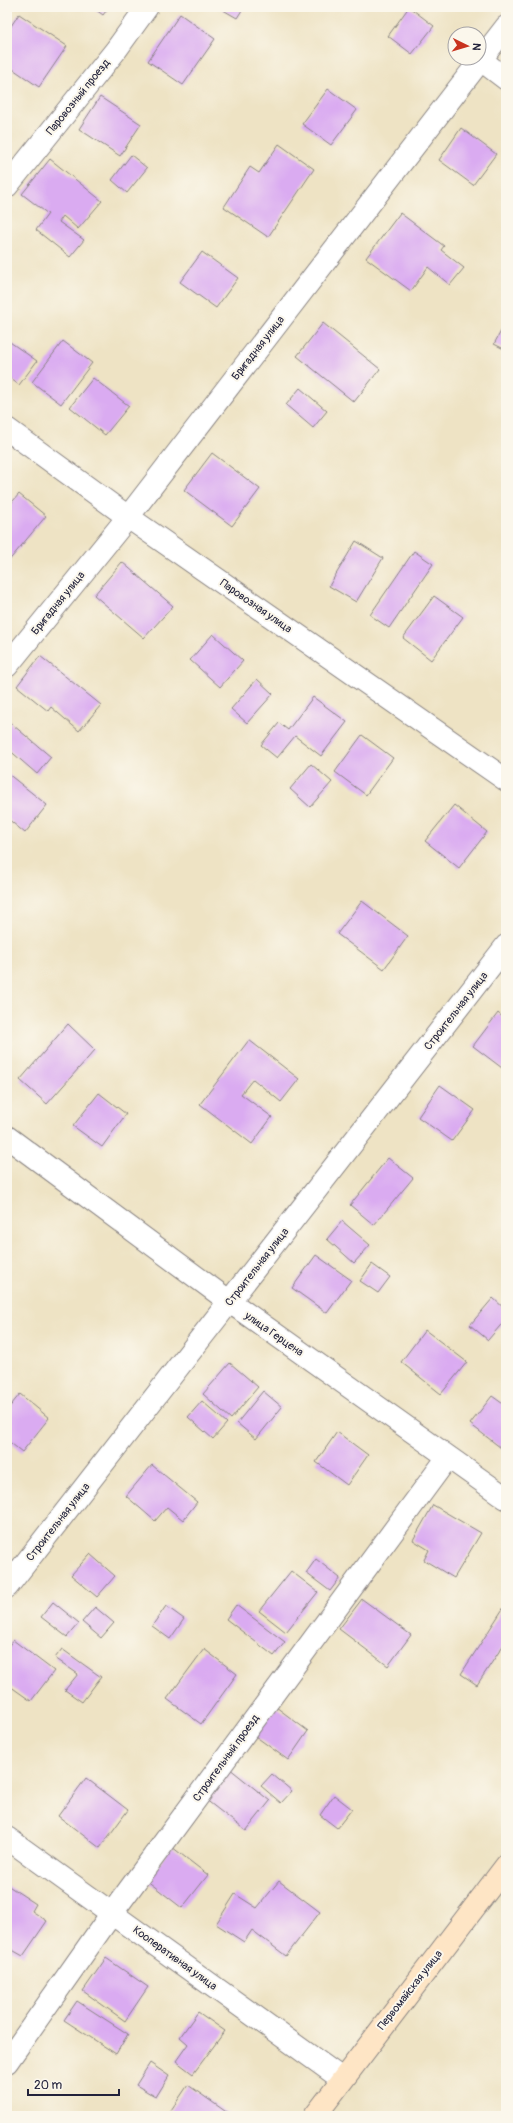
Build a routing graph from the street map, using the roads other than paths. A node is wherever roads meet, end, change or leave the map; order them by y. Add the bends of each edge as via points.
1 (147, 7) edge
2 (506, 27) edge
3 (487, 52) edge
4 (487, 65) edge
5 (476, 66) edge
6 (506, 79) edge
7 (7, 186) edge
8 (7, 429) edge
9 (128, 517) junction
10 (7, 666) edge
11 (506, 780) edge
12 (506, 946) edge
13 (7, 1137) edge
14 (230, 1302) junction
15 (448, 1457) junction
16 (506, 1498) edge
17 (7, 1587) edge
18 (7, 1838) edge
19 (506, 1866) edge
20 (112, 1913) junction
21 (7, 2062) edge
22 (342, 2078) junction
23 (315, 2116) edge

1 - 7 street, Паровозный проезд via 116,50
2 - 3 street, Бригадная улица
4 - 6 street
5 - 9 street, Бригадная улица
8 - 9 street, Паровозная улица
9 - 10 street, Бригадная улица
9 - 11 street, Паровозная улица
12 - 14 street, Строительная улица
13 - 14 street, улица Герцена
14 - 15 street, улица Герцена
14 - 17 street, Строительная улица
15 - 16 street, улица Герцена
15 - 20 street, Строительный проезд
18 - 20 street, Кооперативная улица
19 - 22 street, Первомайская улица
20 - 21 street, Строительный проезд
20 - 22 street, Кооперативная улица
22 - 23 street, Первомайская улица

